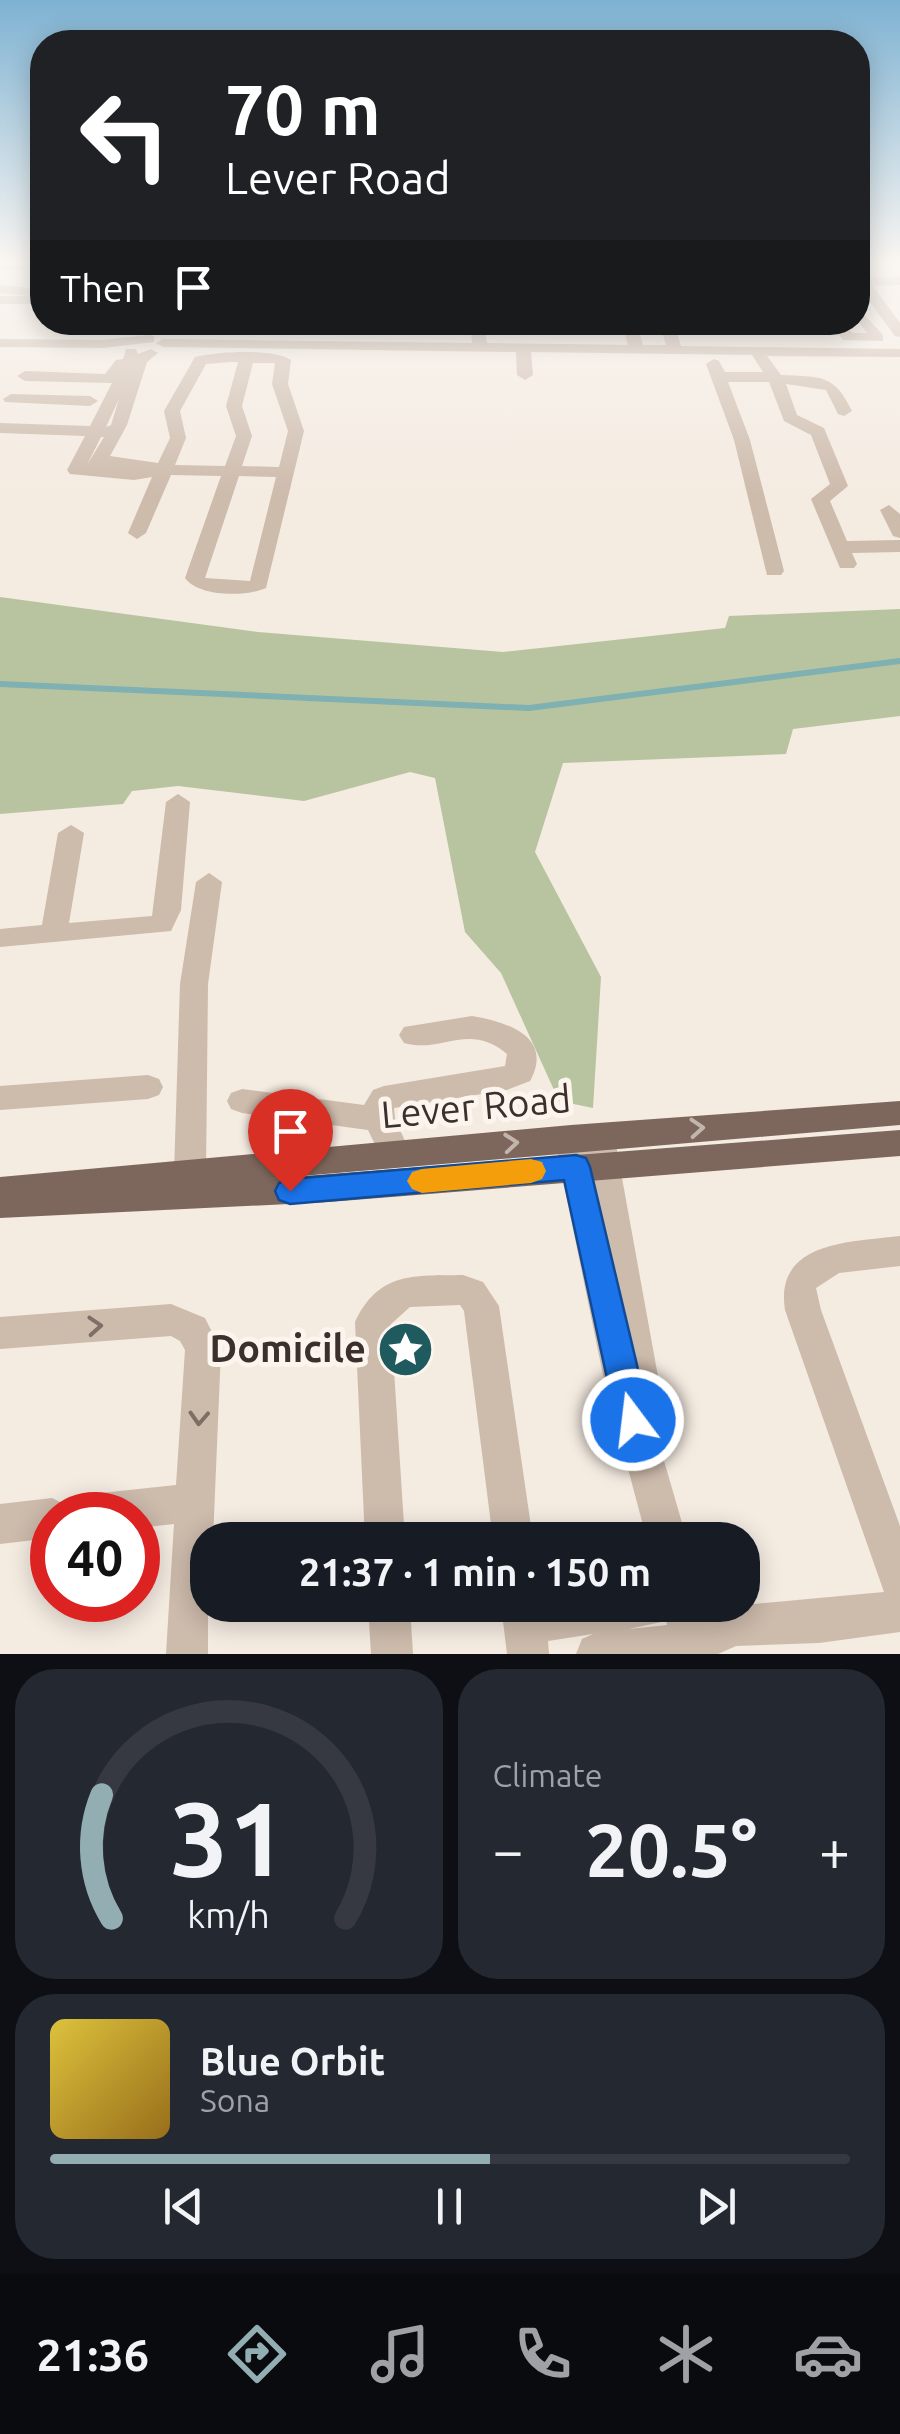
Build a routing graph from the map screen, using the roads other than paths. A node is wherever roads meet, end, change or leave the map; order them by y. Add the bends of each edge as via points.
1 (459, 340) edge
2 (479, 340) edge
3 (634, 340) edge
4 (655, 340) edge
5 (672, 340) edge
6 (0, 344) edge
7 (158, 348) junction
8 (459, 348) junction
9 (480, 348) junction
10 (522, 349) junction
11 (637, 350) junction
12 (126, 351) junction
13 (658, 351) junction
14 (675, 351) junction
15 (757, 352) junction
16 (782, 352) junction
17 (900, 353) edge
18 (248, 358) junction
19 (525, 375) dead end
20 (779, 380) junction
21 (118, 389) junction
22 (11, 399) junction
23 (62, 400) junction
24 (90, 401) dead end
25 (844, 411) dead end
26 (0, 415) edge
27 (52, 416) dead end
28 (0, 428) edge
29 (108, 428) junction
30 (96, 465) junction
31 (167, 470) junction
32 (231, 470) junction
33 (288, 472) junction
34 (889, 510) dead end
35 (138, 532) dead end
36 (900, 532) edge
37 (900, 546) edge
38 (774, 571) dead end
39 (178, 802) dead end
40 (71, 833) dead end
41 (208, 882) dead end
42 (54, 933) junction
43 (0, 938) edge
44 (414, 1035) dead end
45 (148, 1087) dead end
46 (0, 1098) edge
47 (242, 1101) dead end
48 (900, 1112) edge
49 (379, 1119) junction
50 (900, 1143) edge
51 (587, 1151) junction
52 (395, 1154) junction
53 (190, 1173) junction
54 (0, 1190) edge
55 (0, 1206) edge
56 (900, 1251) edge
57 (0, 1333) edge
58 (194, 1502) junction
59 (160, 1506) edge
60 (30, 1521) edge
61 (384, 1522) edge
62 (511, 1522) edge
63 (662, 1522) edge
64 (0, 1524) edge
65 (900, 1582) edge
66 (900, 1611) edge
67 (391, 1622) edge
68 (555, 1622) edge
69 (525, 1627) edge
70 (690, 1627) edge
71 (187, 1654) edge
72 (392, 1654) edge
73 (597, 1654) edge

1 - 8 street
2 - 9 street
3 - 11 street
4 - 13 street
5 - 14 street
6 - 12 street
7 - 8 street
7 - 12 street
7 - 21 street
8 - 9 street
9 - 10 street
10 - 11 street
10 - 19 street
11 - 13 street
12 - 21 street via 132,360
12 - 22 street via 108,379 29,370
13 - 14 street
14 - 15 street
15 - 16 street
15 - 20 street
16 - 17 street
16 - 20 street via 788,370
18 - 31 street via 200,360 172,411 178,438
18 - 32 street via 234,406 244,436
18 - 33 street via 284,360 280,384 296,431
20 - 25 street via 832,386
20 - 37 street via 790,418 818,432 840,486 820,499 844,555
20 - 38 street via 718,371
21 - 29 street
22 - 23 street
22 - 26 street
23 - 24 street
23 - 27 street
28 - 29 street
29 - 30 street
29 - 30 street via 74,468
30 - 31 street
31 - 32 street
31 - 35 street
32 - 33 street
32 - 33 street via 195,581 249,588 259,584
34 - 36 street
39 - 42 street via 168,910 161,924
40 - 42 street
41 - 53 street via 194,984
42 - 43 street
44 - 49 street via 466,1025 494,1032 523,1052 523,1066 508,1078 384,1098
45 - 46 street
47 - 49 street
51 -> 48 main road, Lever Road
49 - 52 street
50 - 51 main road, Lever Road
52 -> 51 main road, Lever Road
51 - 55 main road, Lever Road via 329,1190
51 - 63 street via 621,1375
52 - 53 main road, Lever Road
53 - 54 main road, Lever Road
56 - 65 street via 832,1259 802,1278 799,1288
57 -> 58 street via 170,1320 190,1326 204,1350
58 - 59 street
58 - 71 street
60 - 64 street
61 - 62 street via 373,1322 386,1298 400,1293 464,1290 481,1306
66 - 70 street
67 - 72 street
68 - 69 street
70 - 73 street

